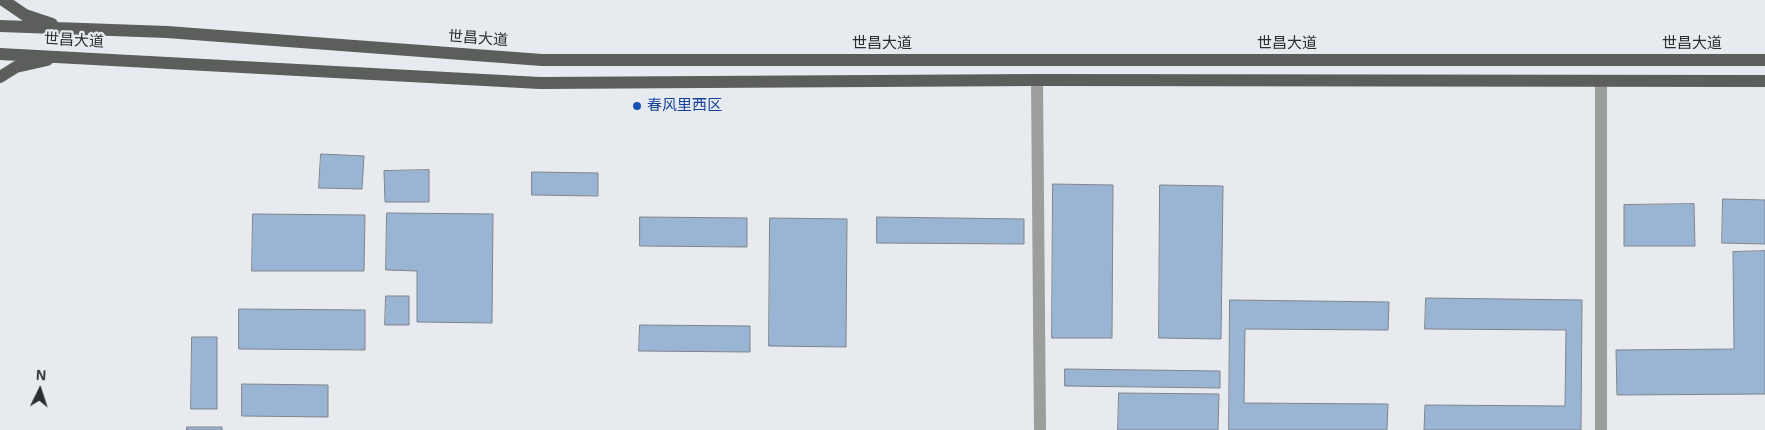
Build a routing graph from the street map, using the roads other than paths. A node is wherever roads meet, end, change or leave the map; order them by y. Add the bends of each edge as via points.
1 (3, 0) edge
2 (0, 26) edge
3 (67, 28) junction
4 (0, 54) edge
5 (66, 56) junction
6 (1765, 60) edge
7 (0, 77) edge
8 (1037, 80) junction
9 (1765, 81) edge
10 (1601, 82) junction
11 (1040, 430) edge
12 (1601, 430) edge

1 - 3 main road via 25,15
2 - 3 main road, 世昌大道
3 - 6 main road, 世昌大道 via 167,32 542,60
4 - 5 main road, 世昌大道
5 - 7 main road via 16,66
5 - 8 main road, 世昌大道 via 540,82
8 - 10 main road, 世昌大道
8 - 11 street
9 - 10 main road, 世昌大道
10 - 12 street

